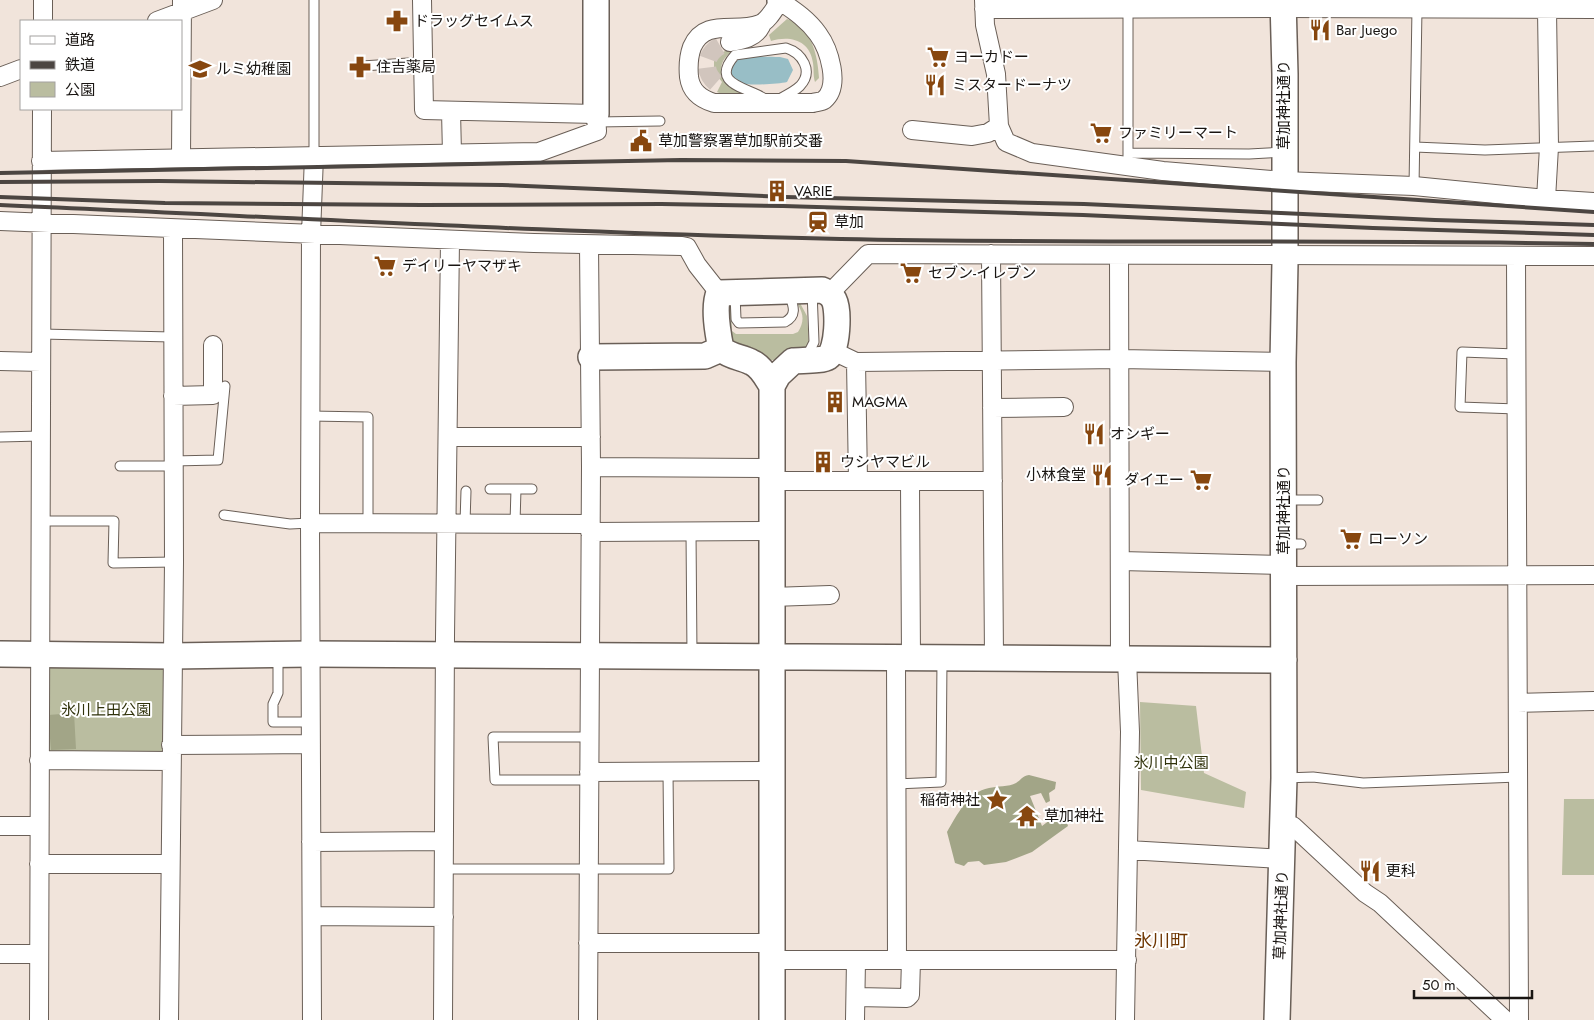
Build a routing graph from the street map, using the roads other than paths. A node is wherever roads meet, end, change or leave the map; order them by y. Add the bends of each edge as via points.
1 (43, 0) edge
2 (212, 0) edge
3 (314, 0) edge
4 (422, 0) edge
5 (596, 0) edge
6 (780, 1) edge
7 (1176, 4) edge
8 (1283, 4) edge
9 (984, 5) edge
10 (1487, 5) edge
11 (182, 6) edge
12 (1129, 6) edge
13 (1417, 9) junction
14 (1547, 10) junction
15 (1594, 10) edge
16 (42, 20) edge
17 (159, 20) edge
18 (182, 20) edge
19 (762, 23) junction
20 (730, 42) tunnel mouth
21 (424, 62) junction
22 (362, 66) dead end
23 (20, 69) edge
24 (0, 77) edge
25 (772, 103) junction
26 (42, 110) edge
27 (181, 110) edge
28 (451, 111) junction
29 (596, 118) junction
30 (660, 121) dead end
31 (999, 126) junction
32 (912, 130) dead end
33 (1594, 146) edge
34 (1415, 147) junction
35 (1549, 147) junction
36 (1284, 152) junction
37 (452, 154) junction
38 (314, 156) junction
39 (181, 158) junction
40 (1128, 160) junction
41 (41, 161) junction
42 (1284, 181) junction
43 (1414, 186) junction
44 (1546, 199) junction
45 (1594, 202) edge
46 (0, 221) edge
47 (41, 222) junction
48 (173, 229) junction
49 (311, 234) junction
50 (450, 240) junction
51 (589, 244) junction
52 (991, 254) junction
53 (1119, 255) junction
54 (1285, 256) junction
55 (1594, 256) edge
56 (1516, 257) junction
57 (727, 292) junction
58 (810, 292) junction
59 (41, 334) junction
60 (172, 337) junction
61 (213, 345) dead end
62 (721, 349) junction
63 (834, 351) junction
64 (1516, 354) junction
65 (591, 357) junction
66 (992, 359) junction
67 (1120, 359) junction
68 (798, 360) junction
69 (0, 362) edge
70 (41, 362) junction
71 (752, 362) junction
72 (856, 362) junction
73 (1283, 362) junction
74 (225, 386) dead end
75 (772, 386) junction
76 (173, 396) junction
77 (992, 408) junction
78 (1064, 408) dead end
79 (1517, 409) junction
80 (310, 416) junction
81 (37, 436) junction
82 (0, 437) edge
83 (448, 437) junction
84 (591, 437) junction
85 (173, 463) junction
86 (120, 466) dead end
87 (591, 467) junction
88 (772, 474) junction
89 (858, 481) junction
90 (992, 481) junction
91 (910, 482) junction
92 (490, 489) dead end
93 (516, 489) junction
94 (532, 489) dead end
95 (466, 491) dead end
96 (1284, 500) junction
97 (1318, 500) dead end
98 (224, 515) dead end
99 (41, 521) junction
100 (368, 523) junction
101 (456, 523) junction
102 (515, 523) junction
103 (310, 524) junction
104 (590, 528) junction
105 (771, 531) junction
106 (690, 532) junction
107 (1289, 557) junction
108 (1121, 561) junction
109 (174, 562) junction
110 (1517, 575) junction
111 (1594, 575) edge
112 (830, 595) dead end
113 (772, 597) junction
114 (0, 654) edge
115 (40, 654) junction
116 (311, 654) junction
117 (278, 655) junction
118 (445, 655) junction
119 (172, 656) junction
120 (590, 656) junction
121 (692, 656) junction
122 (772, 657) junction
123 (903, 658) junction
124 (942, 658) junction
125 (994, 658) junction
126 (1123, 659) junction
127 (1284, 660) junction
128 (1594, 702) edge
129 (1518, 703) junction
130 (311, 722) junction
131 (589, 737) junction
132 (311, 744) junction
133 (171, 753) junction
134 (39, 760) junction
135 (772, 770) junction
136 (668, 772) junction
137 (588, 776) junction
138 (1518, 777) junction
139 (1284, 778) junction
140 (896, 784) junction
141 (1283, 824) junction
142 (0, 826) edge
143 (39, 826) junction
144 (444, 841) junction
145 (311, 842) junction
146 (1128, 850) junction
147 (1283, 859) junction
148 (39, 864) junction
149 (170, 864) junction
150 (444, 869) junction
151 (588, 870) junction
152 (312, 916) junction
153 (444, 917) junction
154 (588, 943) junction
155 (772, 951) junction
156 (0, 954) edge
157 (38, 954) junction
158 (856, 960) junction
159 (904, 960) junction
160 (1127, 960) junction
161 (856, 998) junction
162 (39, 1020) edge
163 (169, 1020) edge
164 (312, 1020) edge
165 (443, 1020) edge
166 (588, 1020) edge
167 (772, 1020) edge
168 (855, 1020) edge
169 (1125, 1020) edge
170 (1277, 1020) edge
171 (1505, 1020) edge
172 (1519, 1020) edge

1 - 16 street
2 - 11 street
3 - 38 lane
4 - 21 street
5 - 29 street
6 - 19 street
6 - 25 street via 804,17 818,35 827,50 832,70 831,85 823,101
7 - 8 street
7 - 12 street
8 - 13 street
8 - 36 street, 草加神社通り
9 - 12 street
9 - 31 street via 996,74
10 - 13 street
10 - 14 street
11 - 17 street
11 - 18 street
12 - 40 lane
13 - 34 lane
14 - 15 street
14 - 35 street
19 - 20 street via 758,31 747,39
19 - 25 street via 750,27 714,28 702,33 689,56 688,68 694,90 706,100 714,103
21 - 22 lane
21 - 28 street via 424,110
23 - 24 street
25 - 25 lane via 731,83 726,76 726,68 735,56 786,48 799,54 804,61 804,79 800,86
26 - 41 street
27 - 39 street
28 - 29 street
28 - 37 street
29 - 30 lane
29 - 37 street via 597,131 539,152
31 - 32 street via 988,133 972,136
31 - 40 street via 1006,142 1032,153
33 - 35 lane
34 - 35 lane via 1485,150
34 - 43 lane
35 - 44 street
36 - 40 lane
36 - 42 street, 草加神社通り
37 - 38 street
38 - 39 street
38 - 49 street
39 - 41 street
40 - 42 street
41 - 47 street
42 - 43 street
42 - 54 street, 草加神社通り
43 - 44 street
44 - 45 street
46 - 47 street
47 - 48 street
47 - 59 street
48 - 49 street
48 - 60 street
49 - 50 street
49 - 80 street
50 - 51 street
50 - 83 street
51 - 57 street via 687,247 697,265
51 - 65 street
52 - 53 street
52 - 58 street via 868,254
52 - 66 street
53 - 54 street
53 - 67 street
54 - 56 street
54 - 73 street, 草加神社通り
55 - 56 street
56 - 64 street
57 - 58 street
57 - 62 street via 716,299
58 - 63 street via 835,302
58 - 68 lane via 814,342
59 - 60 lane
59 - 70 street
60 - 76 street
61 - 76 street via 213,395
62 - 65 street via 705,356
62 - 71 street
63 - 68 street via 825,359
63 - 72 street
64 - 79 street
64 - 79 lane via 1462,352 1460,407
65 - 84 street
66 - 67 street
66 - 72 street
66 - 77 street
67 - 73 street
67 - 108 street
68 - 71 street
68 - 75 street via 778,375
69 - 70 street
70 - 81 street
71 - 75 street
72 - 89 street
73 - 96 street, 草加神社通り
74 - 85 lane via 218,460
75 - 88 street
76 - 85 street
77 - 78 street
77 - 90 street
79 - 110 street
80 - 100 lane via 368,417
80 - 103 street
81 - 82 lane
81 - 99 street
83 - 84 street
83 - 101 street
84 - 87 street
85 - 86 lane
85 - 109 street
87 - 88 street
87 - 104 street
88 - 89 street
88 - 105 street
89 - 91 street
90 - 91 street
90 - 125 street
91 - 123 street
92 - 93 lane
93 - 94 lane
93 - 102 lane
95 - 101 lane
96 - 97 lane
96 - 107 street, 草加神社通り
98 - 103 lane
99 - 109 lane via 114,520 113,563
99 - 115 street
100 - 101 street
100 - 103 street
101 - 102 street
101 - 118 street
102 - 104 street
103 - 116 street
104 - 106 street
104 - 120 street
105 - 106 street
105 - 113 street
106 - 121 lane
107 - 108 street
107 - 110 street
107 - 127 street, 草加神社通り
108 - 126 street
109 - 119 street
110 - 111 street
110 - 129 street
112 - 113 street
113 - 122 street
114 - 115 street
115 - 119 street
115 - 134 street
116 - 117 street
116 - 118 street
116 - 130 street
117 - 119 street
117 - 130 lane via 278,693 273,704 273,722
118 - 120 street
118 - 144 street
119 - 133 street
120 - 121 street
120 - 131 street
121 - 122 street
122 - 123 street
122 - 135 street
123 - 124 street
123 - 140 street
124 - 125 street
124 - 140 lane via 941,782
125 - 126 street
126 - 127 street
126 - 146 street via 1130,732
127 - 139 street, 草加神社通り
128 - 129 street
129 - 138 street
130 - 132 street
131 - 137 street
131 - 137 lane via 493,737 495,780
132 - 133 street
132 - 145 street
133 - 134 street
133 - 149 street
134 - 143 street
135 - 136 street
135 - 155 street
136 - 137 street
136 - 151 lane via 669,869
137 - 151 street
138 - 139 lane via 1363,784 1314,777
138 - 172 street
139 - 141 street, 草加神社通り
140 - 159 street
141 - 147 street, 草加神社通り
141 - 171 street via 1292,826 1380,903
142 - 143 street
143 - 148 street
144 - 145 street
144 - 150 street
145 - 152 street
146 - 147 street
146 - 160 street
147 - 170 street, 草加神社通り
148 - 149 street
148 - 157 street
149 - 163 street
150 - 151 lane
150 - 153 street
151 - 154 street
152 - 153 street
152 - 164 street
153 - 165 street
154 - 155 street
154 - 166 street
155 - 158 street
155 - 167 street
156 - 157 street
157 - 162 street
158 - 159 street
158 - 161 street
159 - 160 street
159 - 161 street via 910,995 907,998
160 - 169 street
161 - 168 street

